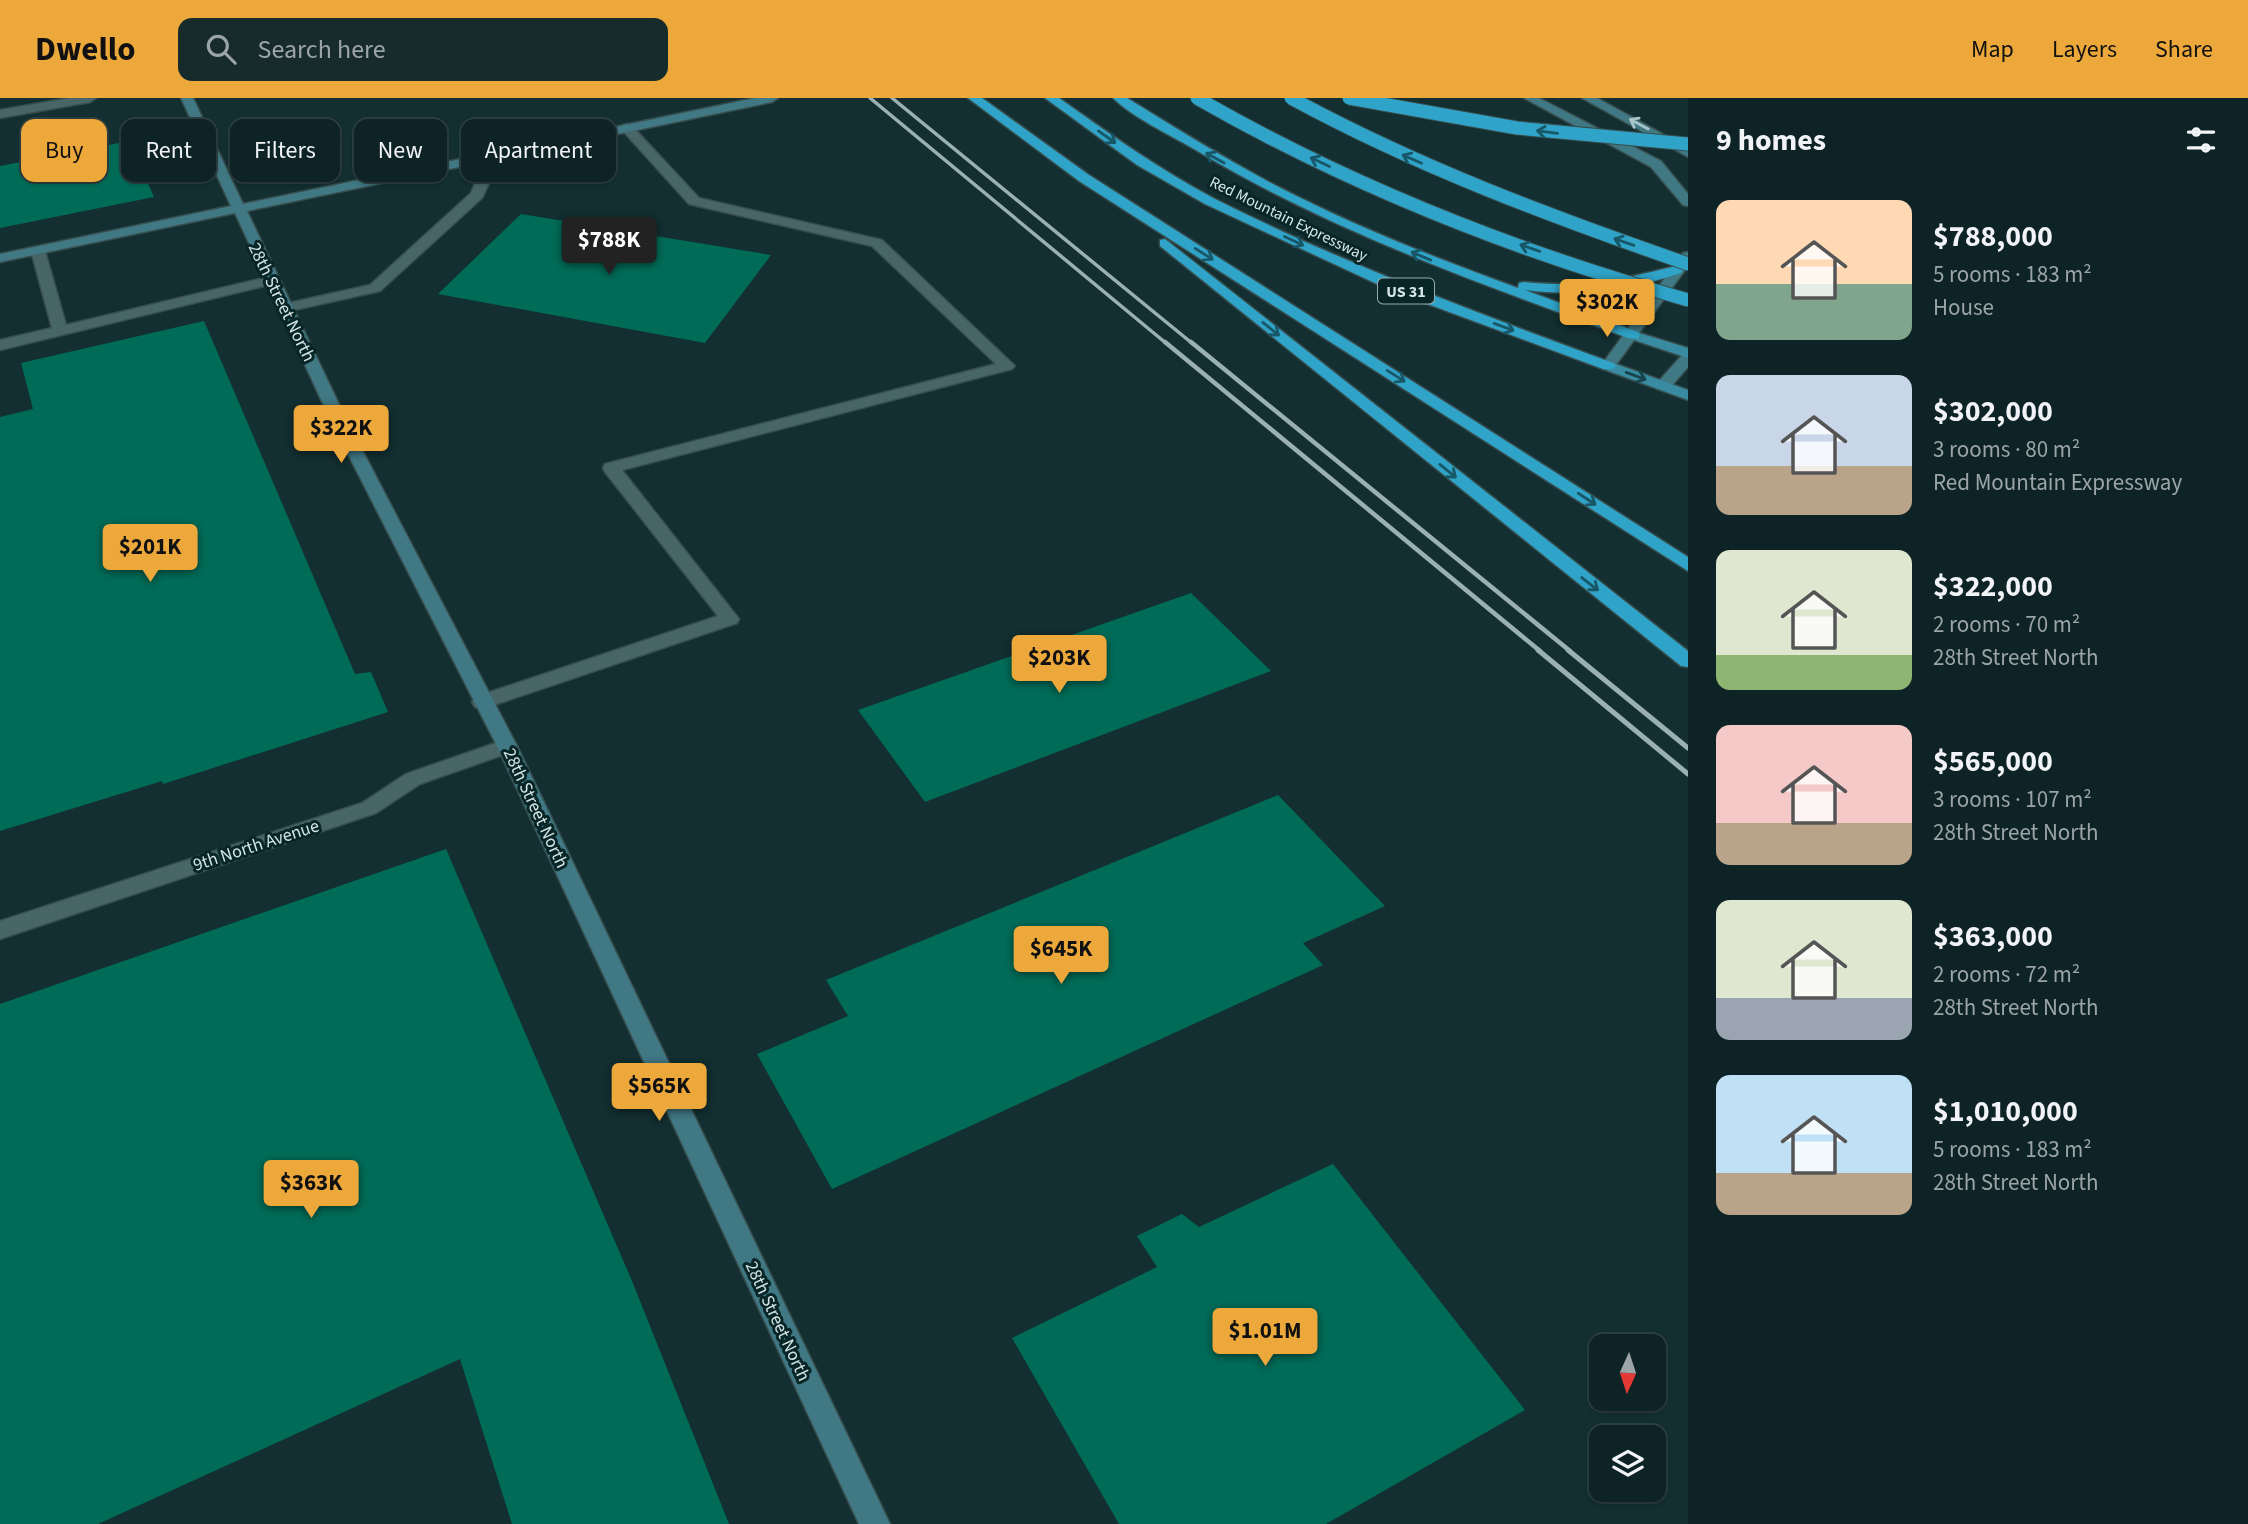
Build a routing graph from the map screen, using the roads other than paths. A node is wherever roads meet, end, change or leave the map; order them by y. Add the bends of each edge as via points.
1 (90, 98) edge
2 (187, 98) edge
3 (772, 98) edge
4 (974, 98) edge
5 (1051, 98) edge
6 (1119, 98) edge
7 (1197, 98) edge
8 (1291, 98) edge
9 (1349, 98) edge
10 (1530, 98) edge
11 (1588, 98) edge
12 (0, 114) edge
13 (627, 128) junction
14 (616, 130) edge
15 (1688, 144) edge
16 (1688, 153) edge
17 (461, 163) edge
18 (1084, 178) junction
19 (482, 182) edge
20 (1688, 201) edge
21 (237, 209) junction
22 (38, 251) junction
23 (1688, 256) edge
24 (0, 258) edge
25 (1682, 267) edge
26 (272, 280) junction
27 (1484, 281) junction
28 (1688, 300) edge
29 (285, 308) junction
30 (60, 331) junction
31 (1633, 335) junction
32 (0, 345) edge
33 (1688, 355) edge
34 (1608, 366) junction
35 (1663, 386) junction
36 (1688, 395) edge
37 (1688, 565) edge
38 (1688, 661) edge
39 (482, 702) junction
40 (507, 746) junction
41 (0, 930) edge
42 (875, 1524) edge

1 - 12 lane
2 - 21 street, 28th Street North
3 - 13 street
4 - 18 highway
5 -> 34 highway, Red Mountain Expressway / US 31 via 1142,162 1210,201 1395,287
27 -> 6 highway, Red Mountain Expressway / US 31 via 1267,186
28 -> 7 highway, bridge via 1468,225 1245,127
25 -> 8 highway, bridge via 1411,159
15 -> 9 highway, bridge via 1487,124
10 - 20 street via 1656,164
16 -> 11 street
13 - 14 street
13 - 39 lane via 694,201 877,243 1007,366 611,468 730,619
17 - 21 street
18 -> 37 highway
18 -> 38 highway
19 - 29 lane via 477,195 375,288
21 - 22 street
21 - 26 street, 28th Street North
22 - 24 street
22 - 30 lane
23 - 25 street
25 - 27 highway via 1644,281 1593,290
25 - 31 street
26 - 29 street, 28th Street North
26 - 30 lane
27 - 31 highway, Red Mountain Expressway / US 31
29 - 39 street, 28th Street North
30 - 32 lane
31 - 33 main road, US 31
31 - 34 street
33 - 35 street
34 -> 35 main road, US 31
35 - 36 main road, US 31
39 - 40 street, 28th Street North
40 - 41 lane, 9th North Avenue via 414,779 369,807
40 - 42 street, 28th Street North

